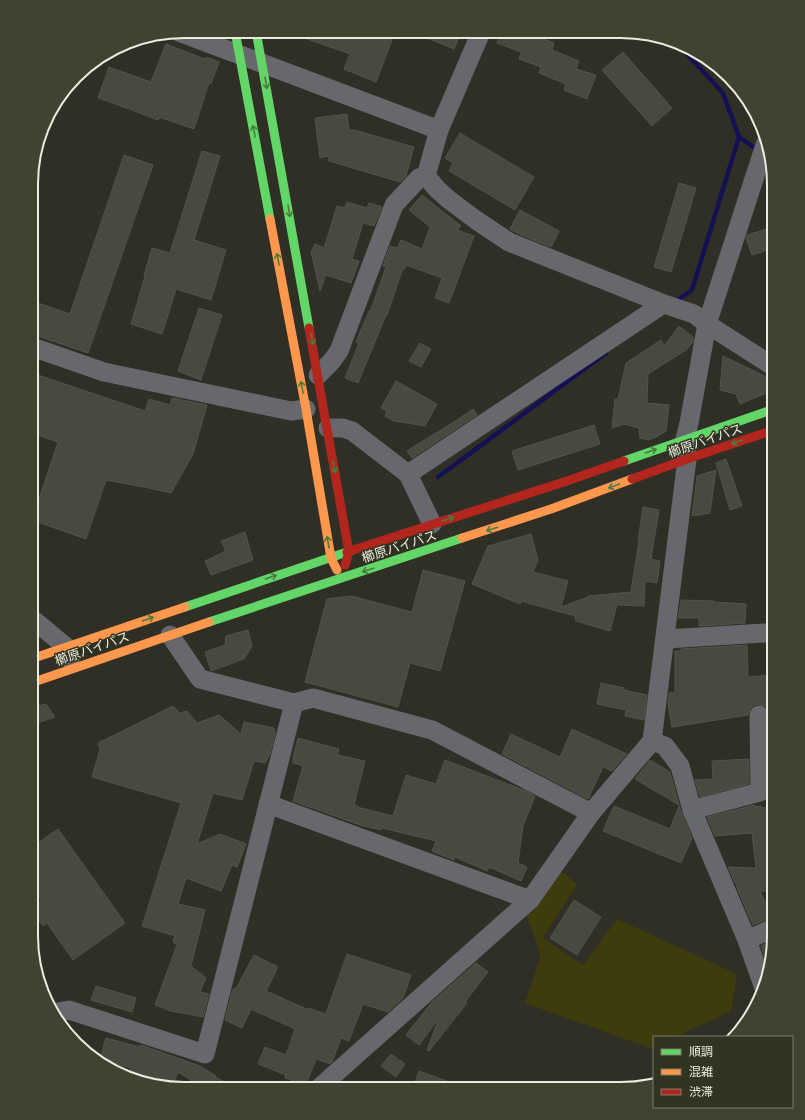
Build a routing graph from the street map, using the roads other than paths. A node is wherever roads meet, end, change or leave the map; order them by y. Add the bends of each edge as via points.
1 (196, 38) edge
2 (237, 38) edge
3 (257, 38) edge
4 (478, 38) edge
5 (240, 54) junction
6 (262, 63) junction
7 (439, 130) junction
8 (763, 150) edge
9 (426, 176) junction
10 (664, 304) junction
11 (701, 319) junction
12 (38, 349) edge
13 (767, 362) edge
14 (318, 375) junction
15 (306, 409) junction
16 (767, 411) edge
17 (328, 428) junction
18 (767, 432) edge
19 (685, 439) junction
20 (687, 459) junction
21 (408, 474) junction
22 (432, 524) junction
23 (349, 552) junction
24 (331, 558) junction
25 (342, 578) junction
26 (38, 624) edge
27 (765, 633) dead end
28 (170, 635) junction
29 (665, 639) junction
30 (65, 646) junction
31 (38, 657) edge
32 (74, 668) junction
33 (38, 681) edge
34 (294, 703) junction
35 (759, 715) dead end
36 (652, 741) junction
37 (268, 804) junction
38 (692, 810) junction
39 (591, 813) junction
40 (530, 900) junction
41 (767, 931) edge
42 (747, 940) junction
43 (761, 978) edge
44 (60, 1012) edge
45 (326, 1082) edge

1 - 5 street
2 - 5 street
3 - 6 street
4 - 7 street
5 - 6 street
15 -> 5 street
6 - 7 street
6 -> 14 street
7 - 9 street
8 - 11 street
9 - 10 street via 448,199 509,242
9 - 14 street via 418,178 394,205 339,351
10 - 11 street
10 - 21 street
11 - 13 street
11 - 19 street
12 - 15 street via 104,372 291,411
14 - 17 street
24 -> 15 street
16 - 19 street, 櫛原バイパス
17 - 21 street via 343,428 352,432
17 -> 23 street
18 -> 20 street, 櫛原バイパス
19 - 20 street
22 -> 19 street, 櫛原バイパス via 567,481
20 -> 25 street, 櫛原バイパス via 550,509
20 - 29 street
21 - 22 street
22 - 23 street, 櫛原バイパス
23 - 24 street, 櫛原バイパス
23 - 25 street
24 - 25 street
30 -> 24 street, 櫛原バイパス
25 - 28 street, 櫛原バイパス
26 - 30 street
27 - 29 street
28 - 32 street, 櫛原バイパス
28 - 34 street via 200,679
29 - 36 street
30 - 31 street, 櫛原バイパス
30 - 32 street
32 - 33 street, 櫛原バイパス
34 - 37 street
34 - 39 street via 313,698 432,730
35 - 38 street via 760,792
36 - 38 street via 665,746 680,766
36 - 39 street
37 - 40 street
37 - 44 street via 205,1054 69,1010
38 - 42 street
39 - 40 street
40 - 45 street
41 - 42 street
42 - 43 street

